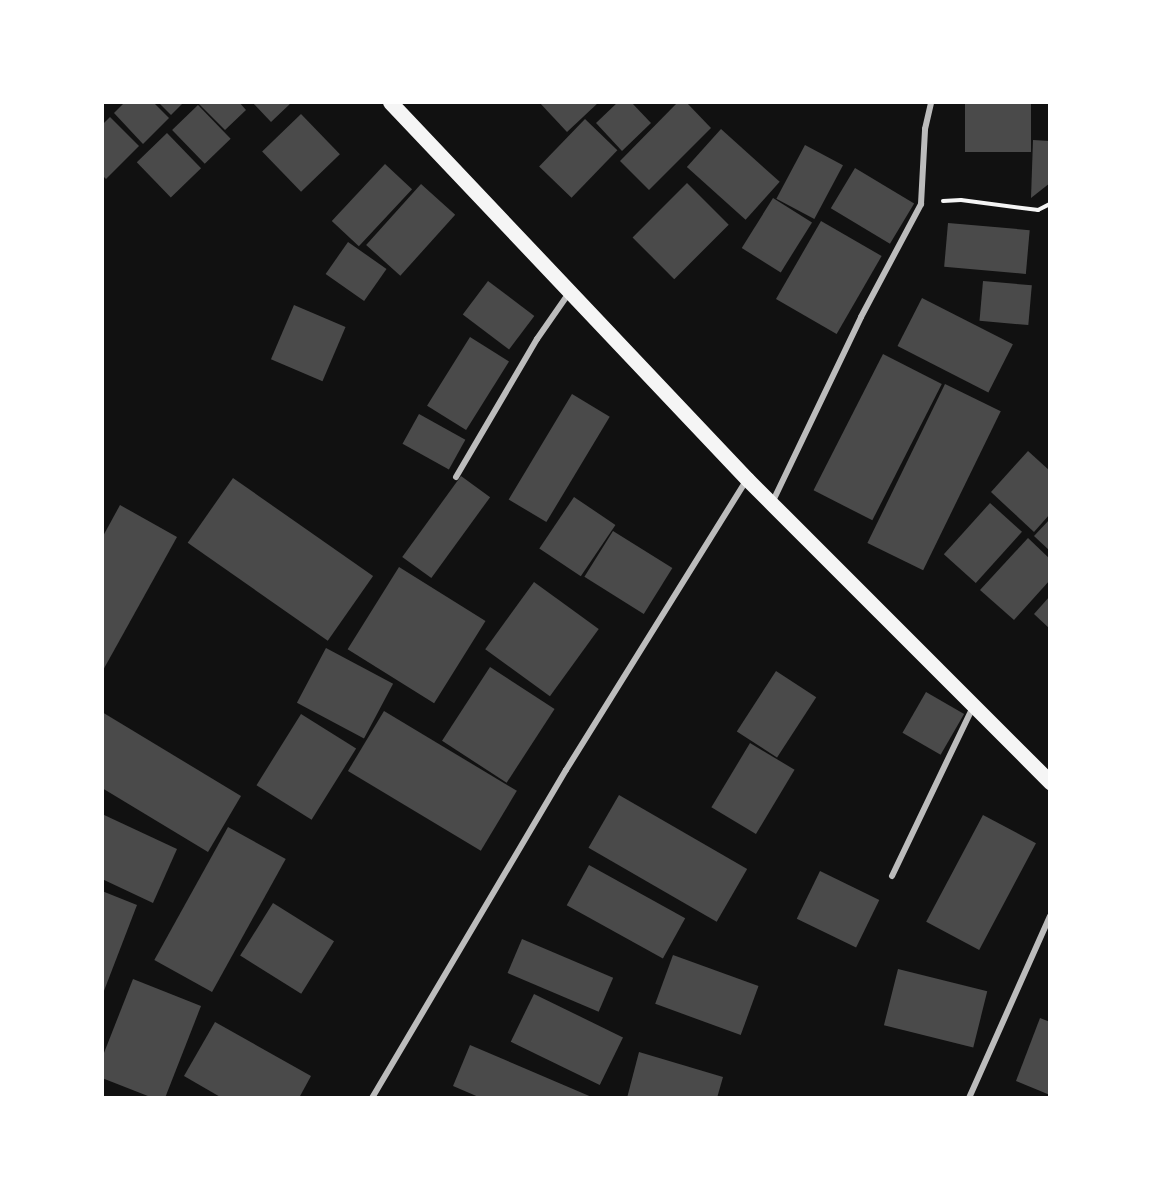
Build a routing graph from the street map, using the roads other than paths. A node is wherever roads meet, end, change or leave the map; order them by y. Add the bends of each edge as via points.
1 (391, 102) edge
2 (930, 102) edge
3 (569, 292) junction
4 (456, 477) dead end
5 (747, 479) junction
6 (771, 503) junction
7 (974, 706) junction
8 (1050, 782) edge
9 (892, 876) dead end
10 (1050, 916) edge
11 (372, 1098) edge
12 (969, 1098) edge

1 - 3 main road
2 - 6 street via 921,204
3 - 4 street
3 - 5 main road
5 - 6 main road
5 - 11 street via 560,780
6 - 7 main road
7 - 8 main road
7 - 9 street
10 - 12 street

